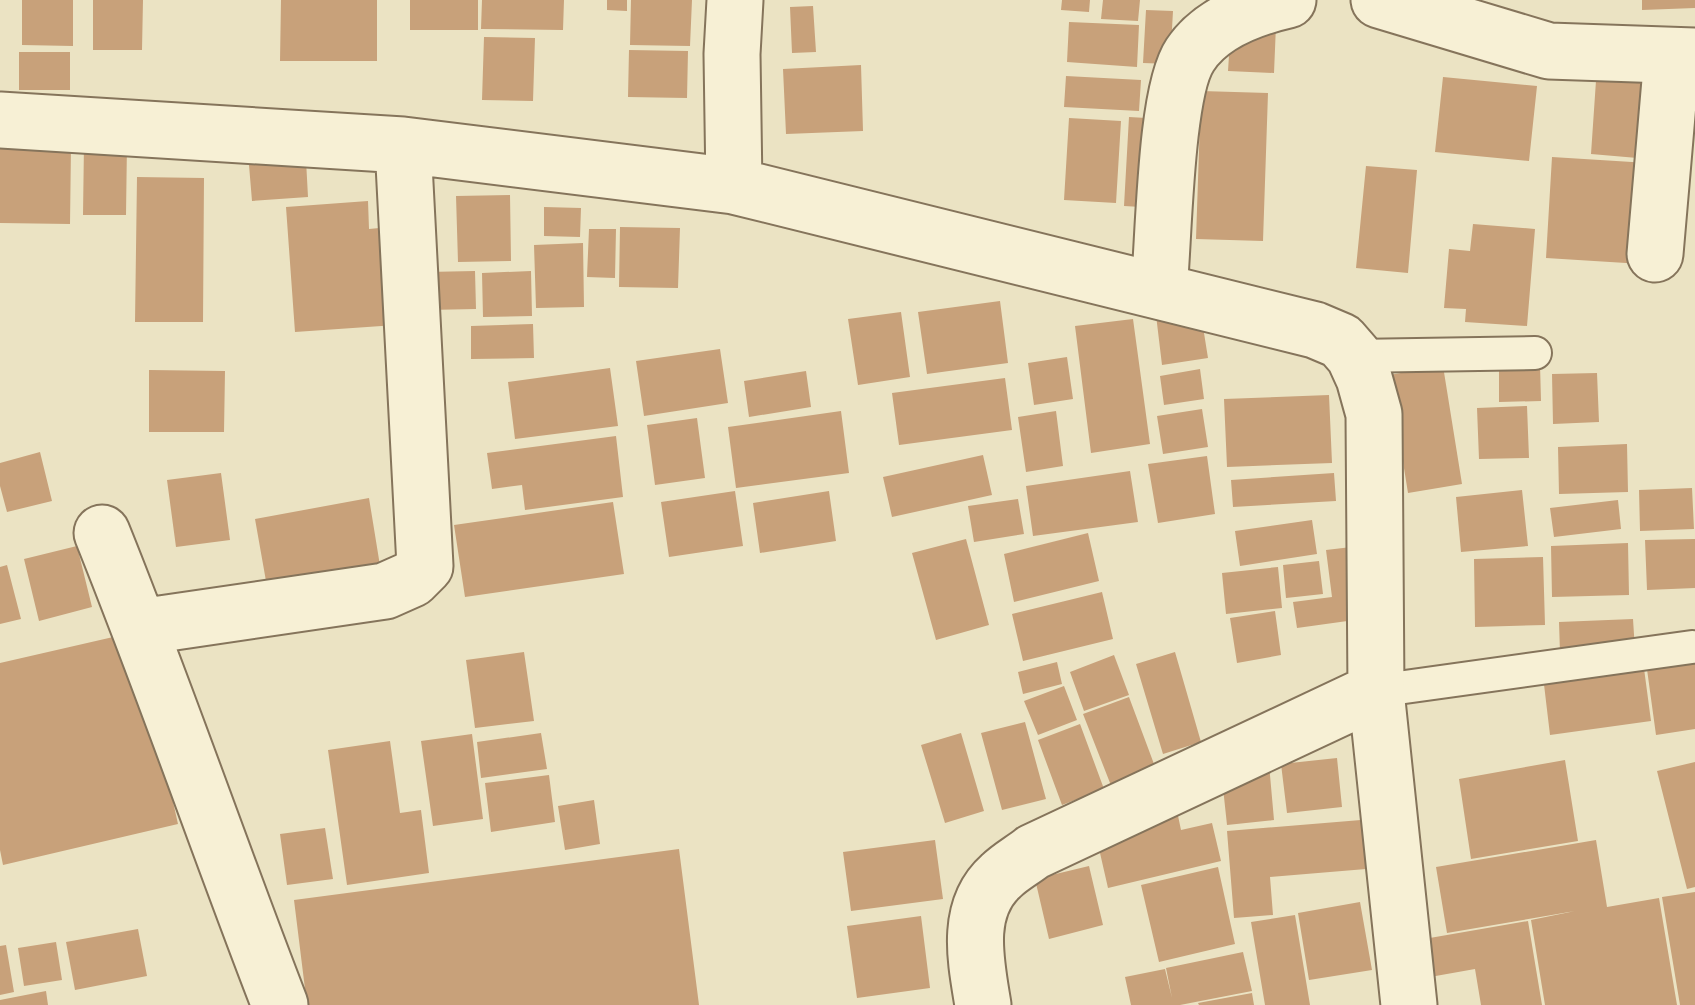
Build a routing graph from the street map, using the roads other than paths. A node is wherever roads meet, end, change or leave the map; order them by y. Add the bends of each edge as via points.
1 (734, 0) edge
2 (1288, 0) edge
3 (1379, 0) edge
4 (1683, 56) edge
5 (0, 120) edge
6 (403, 145) junction
7 (734, 186) junction
8 (1655, 254) dead end
9 (1160, 290) junction
10 (1535, 354) dead end
11 (1354, 356) junction
12 (102, 533) dead end
13 (140, 627) junction
14 (1692, 647) dead end
15 (1376, 691) junction
16 (280, 1005) edge
17 (983, 1005) edge
18 (1409, 1005) edge

1 - 7 street
2 - 9 street via 1255,7 1190,54 1176,86
3 - 4 street via 1549,51
4 - 8 street
5 - 6 street
6 - 7 street
6 - 13 street via 425,566 385,591
7 - 9 street
9 - 11 street via 1315,330 1341,341
10 - 11 lane
11 - 15 street via 1374,414
12 - 13 street
13 - 16 street
14 - 15 lane
15 - 17 street via 1033,852 998,877 981,903 974,946
15 - 18 street

